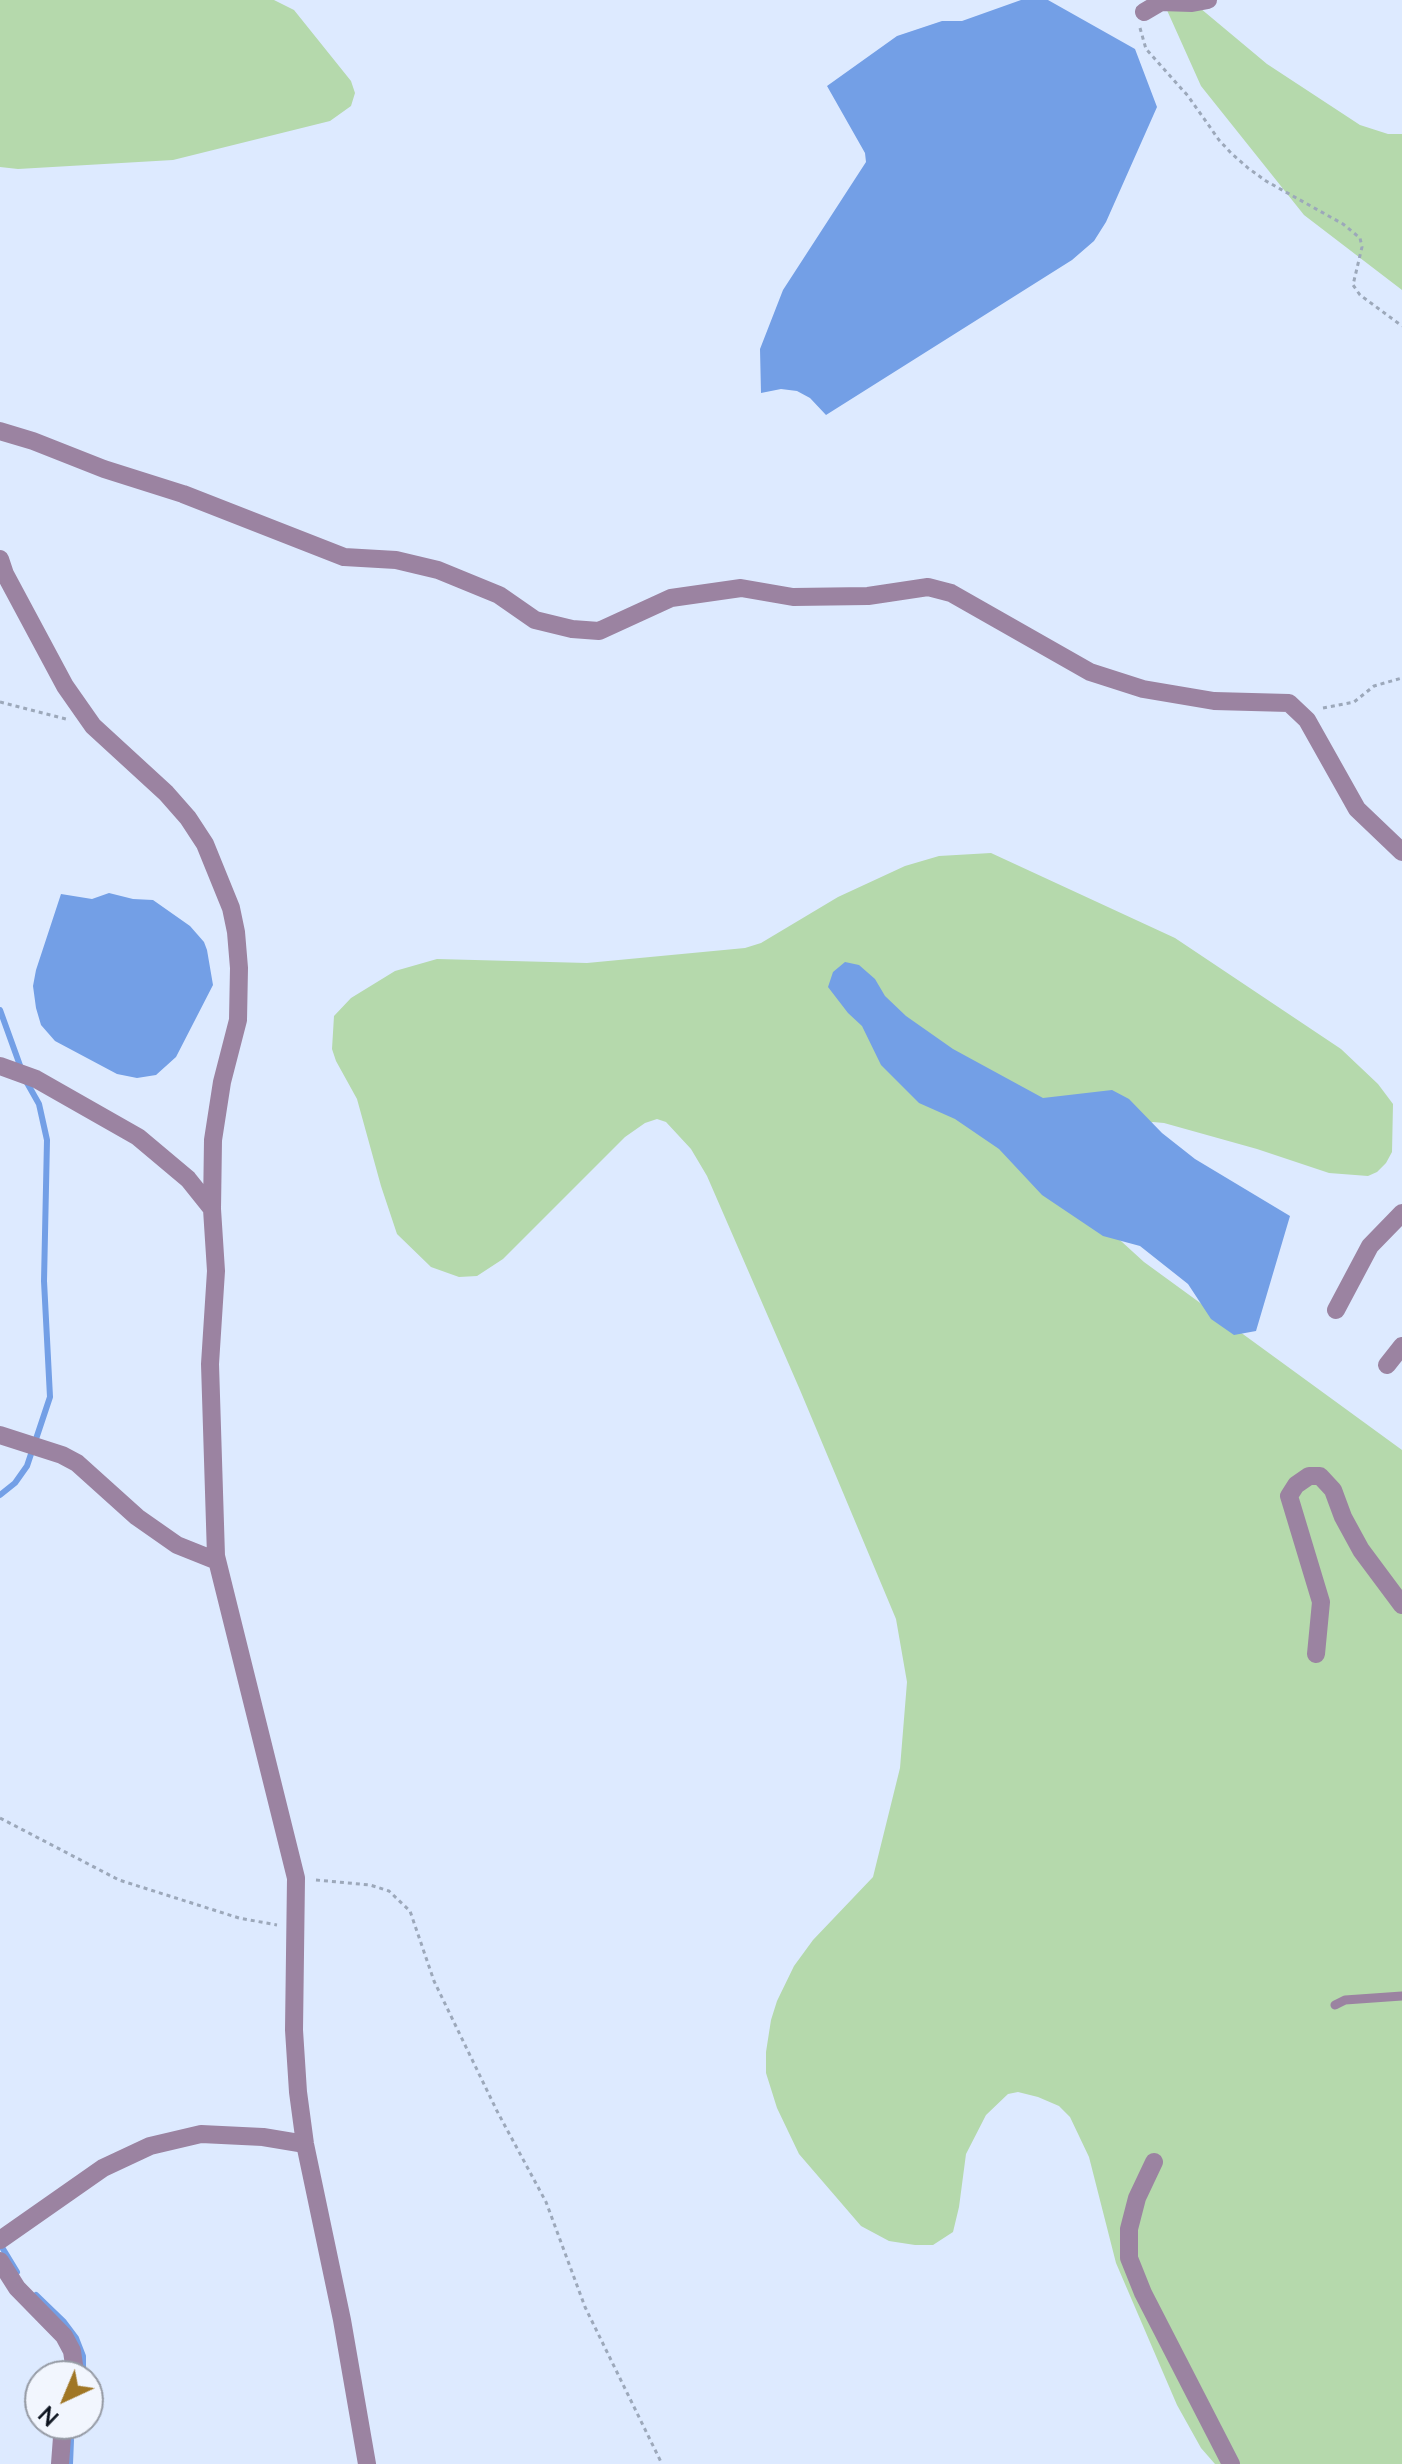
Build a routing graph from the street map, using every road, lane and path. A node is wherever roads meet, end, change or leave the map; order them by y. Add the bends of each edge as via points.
1 (1208, 0) edge
2 (1144, 12) joint
3 (1402, 326) edge
4 (0, 431) edge
5 (0, 559) edge
6 (1402, 678) edge
7 (0, 702) edge
8 (1300, 713) junction
9 (93, 726) junction
10 (1402, 852) edge
11 (0, 1066) edge
12 (212, 1209) junction
13 (1402, 1213) edge
14 (1336, 1310) dead end
15 (1402, 1346) edge
16 (1387, 1365) dead end
17 (0, 1435) edge
18 (217, 1561) junction
19 (1402, 1605) edge
20 (1316, 1654) dead end
21 (0, 1818) edge
22 (296, 1878) junction
23 (297, 1929) junction
24 (1402, 1996) edge
25 (1335, 2005) dead end
26 (305, 2144) junction
27 (1154, 2162) dead end
28 (0, 2240) edge
29 (0, 2261) edge
30 (73, 2360) edge
31 (62, 2440) edge
32 (60, 2464) edge
33 (367, 2464) edge
34 (662, 2464) edge
35 (1231, 2464) edge

1 - 2 street via 1161,2
2 - 3 path via 1140,21 1146,49 1219,140 1257,175 1360,238 1353,285
4 - 8 street via 344,557 396,560 438,570 499,595 535,620 572,629 599,631 671,598 741,588 793,597 868,596 928,587 951,593 1090,672 1143,689 1214,701 1289,703
5 - 9 street via 65,686
6 - 8 path via 1374,686 1354,702
7 - 9 path
8 - 10 street via 1357,809
9 - 12 street via 188,818 205,844 231,908 239,968 238,1020 213,1140
11 - 12 street via 36,1079 138,1137 188,1179
12 - 18 street via 216,1271 210,1364
13 - 14 street via 1370,1246
15 - 16 street
17 - 18 street via 77,1463 177,1545
18 - 22 street
19 - 20 street via 1361,1550 1333,1490 1320,1476 1309,1476 1289,1496 1321,1602
21 - 23 path via 119,1880 239,1918
22 - 23 street
22 - 34 path via 370,1885 389,1891 410,1911 434,1981 546,2202 585,2307
23 - 26 street via 294,2030
24 - 25 lane
26 - 28 street via 201,2134 150,2146 103,2168
26 - 33 street
27 - 35 street via 1137,2198 1129,2258
29 - 30 street via 17,2288 64,2336
31 - 32 street

